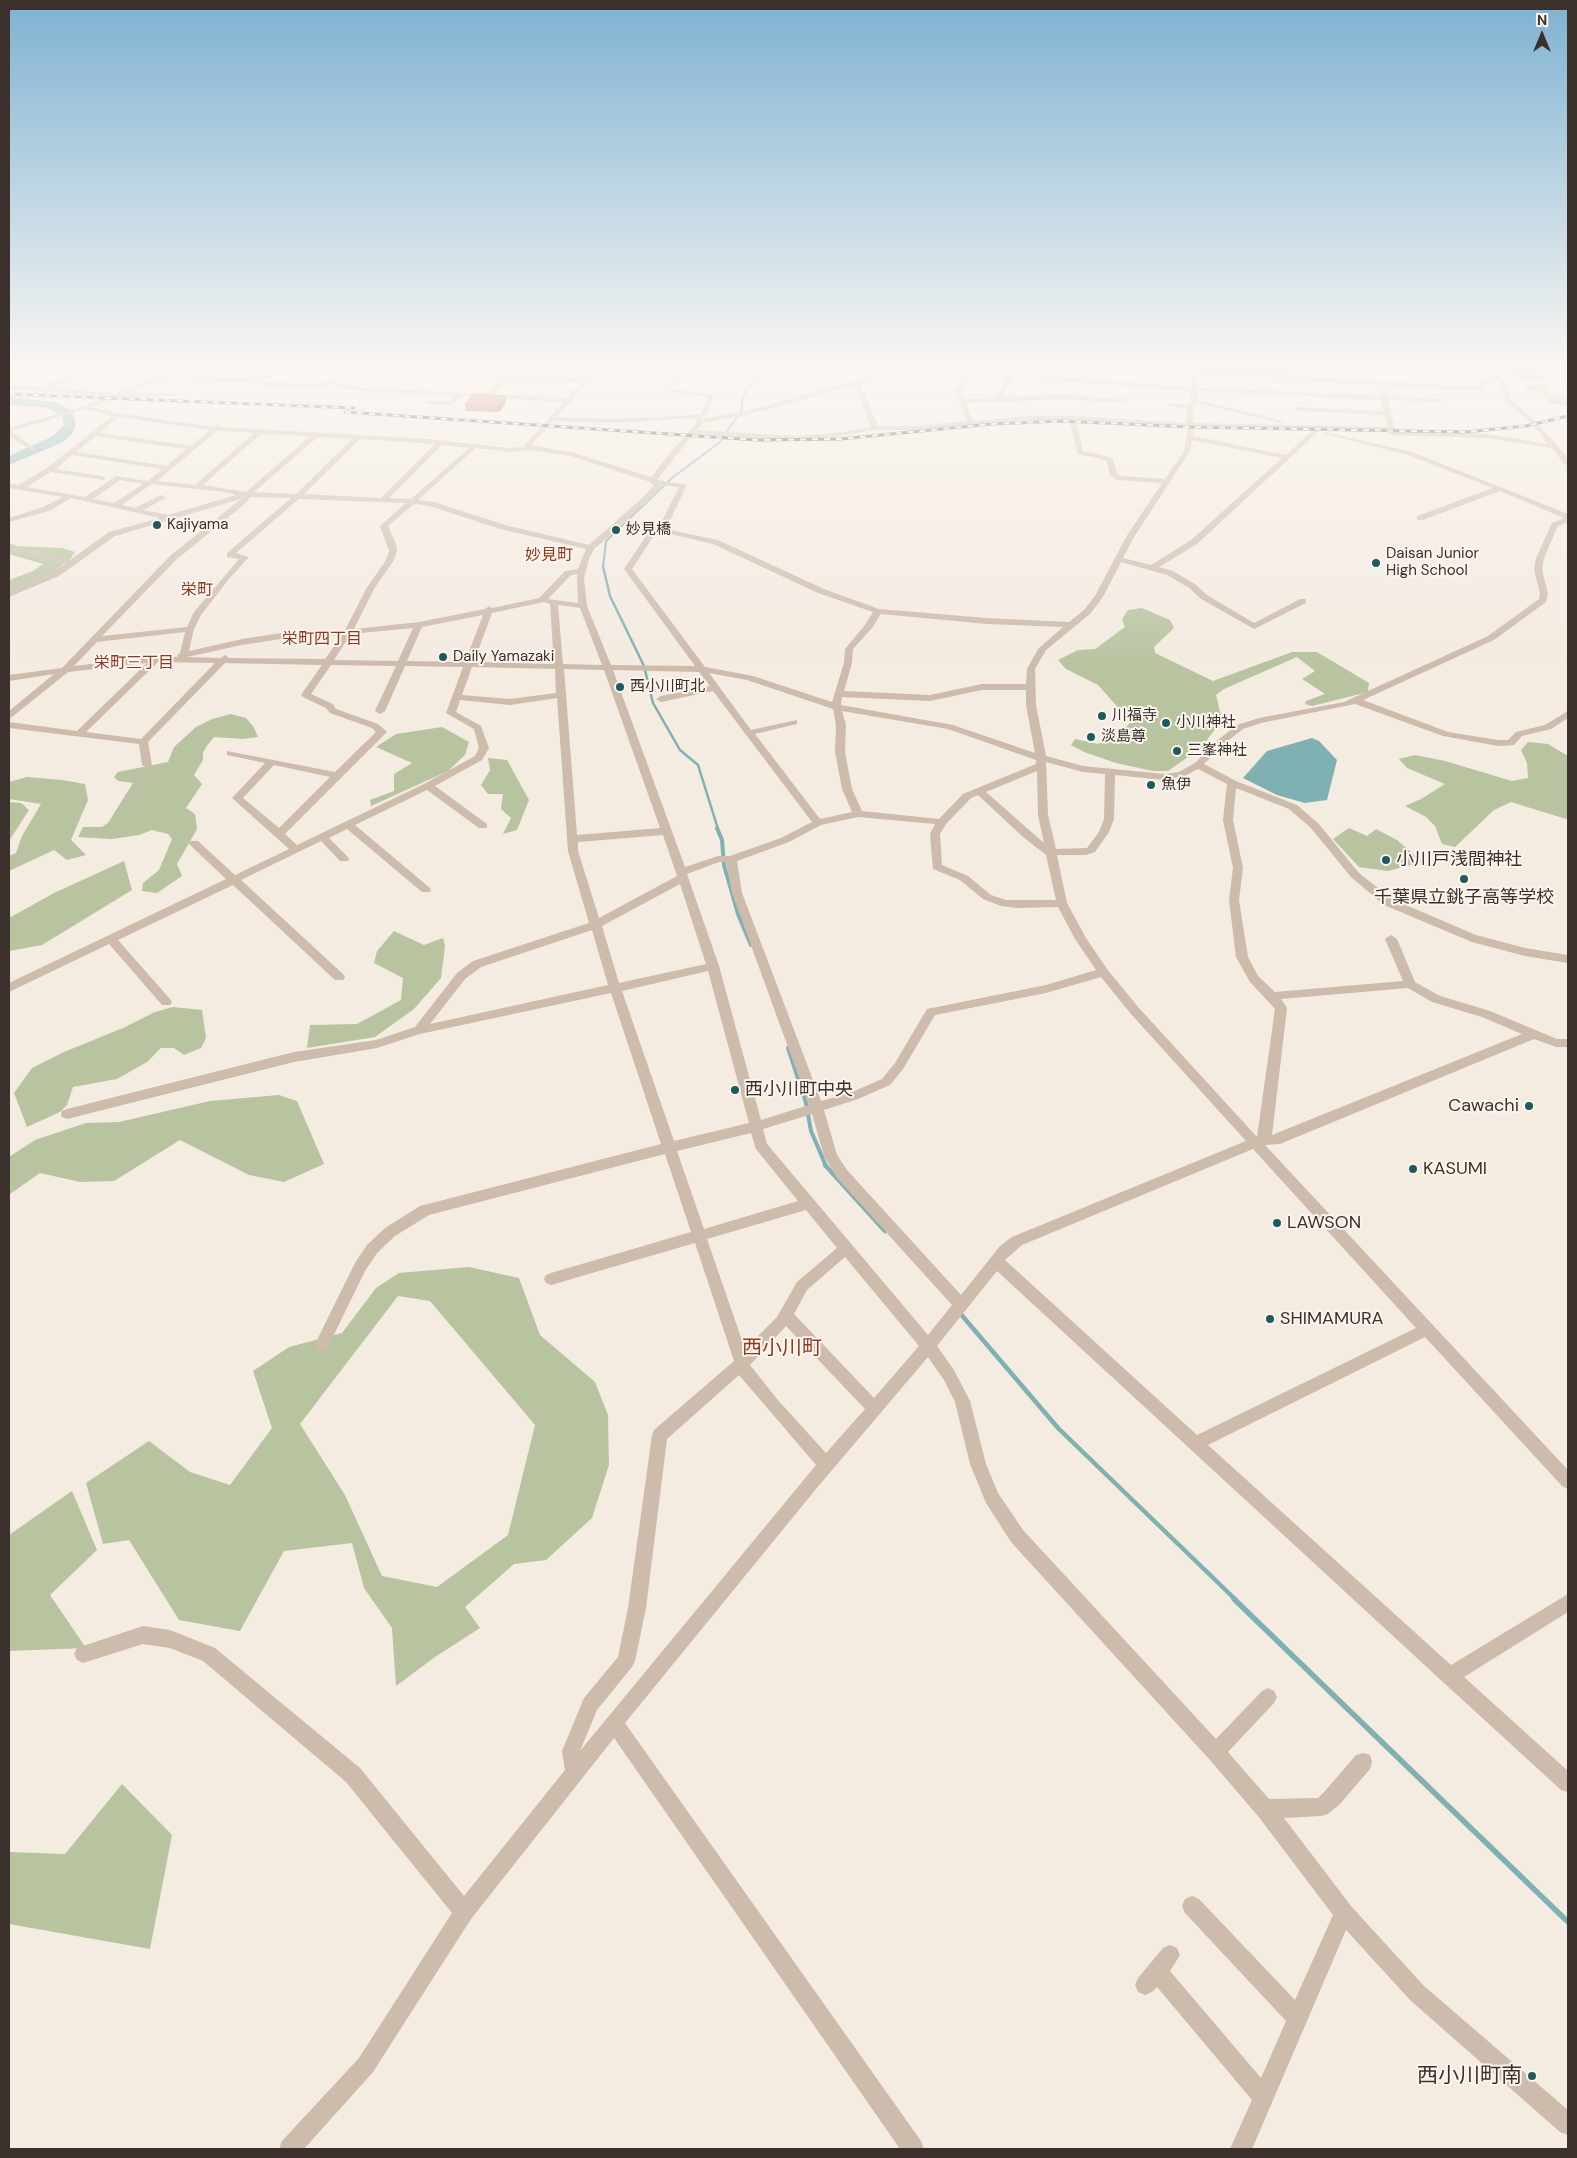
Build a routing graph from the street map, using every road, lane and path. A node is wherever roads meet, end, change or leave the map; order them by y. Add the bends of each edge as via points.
1 (58, 464) edge
2 (141, 464) edge
3 (174, 464) edge
4 (223, 464) edge
5 (283, 464) edge
6 (331, 464) edge
7 (419, 464) edge
8 (454, 464) edge
9 (602, 464) edge
10 (668, 464) edge
11 (1111, 464) edge
12 (1179, 464) edge
13 (1281, 464) edge
14 (1439, 464) edge
15 (169, 468) junction
16 (50, 470) junction
17 (101, 478) dead end
18 (655, 481) junction
19 (1168, 481) junction
20 (150, 482) junction
21 (9, 486) edge
22 (198, 486) junction
23 (21, 487) junction
24 (1500, 488) junction
25 (9, 493) edge
26 (247, 495) junction
27 (70, 496) junction
28 (161, 497) dead end
29 (297, 497) junction
30 (87, 499) junction
31 (383, 500) junction
32 (411, 501) junction
33 (115, 506) junction
34 (137, 510) junction
35 (169, 517) junction
36 (1420, 518) dead end
37 (1568, 518) edge
38 (9, 520) edge
39 (620, 521) junction
40 (658, 528) junction
41 (9, 548) edge
42 (591, 548) junction
43 (1119, 559) junction
44 (72, 563) junction
45 (1154, 567) junction
46 (581, 570) junction
47 (9, 595) edge
48 (542, 600) junction
49 (1303, 601) dead end
50 (554, 603) junction
51 (583, 606) junction
52 (489, 609) junction
53 (878, 611) junction
54 (1069, 624) junction
55 (419, 625) junction
56 (190, 629) junction
57 (349, 631) junction
58 (94, 640) junction
59 (238, 643) junction
60 (184, 655) junction
61 (156, 659) junction
62 (221, 661) junction
63 (327, 662) junction
64 (403, 664) junction
65 (468, 665) junction
66 (560, 667) junction
67 (607, 668) junction
68 (66, 669) junction
69 (701, 669) junction
70 (9, 678) edge
71 (1029, 687) junction
72 (715, 688) junction
73 (840, 694) junction
74 (562, 695) junction
75 (457, 697) junction
76 (661, 699) dead end
77 (1356, 701) junction
78 (836, 708) junction
79 (380, 711) dead end
80 (1568, 714) edge
81 (9, 715) edge
82 (794, 722) dead end
83 (9, 725) edge
84 (748, 733) junction
85 (79, 734) junction
86 (143, 742) junction
87 (230, 753) dead end
88 (272, 761) junction
89 (1041, 761) junction
90 (147, 765) dead end
91 (1198, 765) junction
92 (1110, 773) junction
93 (337, 775) junction
94 (1232, 783) junction
95 (428, 786) junction
96 (980, 791) junction
97 (858, 814) junction
98 (942, 822) junction
99 (818, 823) junction
100 (348, 825) junction
101 (483, 826) dead end
102 (667, 831) junction
103 (279, 834) junction
104 (323, 837) junction
105 (572, 839) junction
106 (194, 843) dead end
107 (296, 850) junction
108 (1049, 852) junction
109 (344, 859) dead end
110 (731, 859) junction
111 (682, 875) junction
112 (235, 879) junction
113 (426, 890) dead end
114 (1062, 903) junction
115 (597, 924) junction
116 (111, 939) junction
117 (1391, 939) dead end
118 (1568, 958) edge
119 (713, 966) junction
120 (1103, 972) junction
121 (339, 977) dead end
122 (1410, 984) junction
123 (9, 988) edge
124 (615, 988) junction
125 (1272, 996) junction
126 (166, 1002) dead end
127 (419, 1030) junction
128 (1533, 1034) junction
129 (1568, 1043) edge
130 (817, 1108) junction
131 (67, 1114) dead end
132 (754, 1127) junction
133 (1260, 1141) junction
134 (669, 1146) junction
135 (808, 1204) junction
136 (699, 1236) junction
137 (846, 1248) junction
138 (996, 1261) junction
139 (551, 1279) dead end
140 (961, 1305) junction
141 (785, 1315) junction
142 (1428, 1329) junction
143 (322, 1344) dead end
144 (928, 1346) junction
145 (742, 1363) junction
146 (875, 1409) junction
147 (1196, 1443) junction
148 (827, 1466) junction
149 (1568, 1481) edge
150 (1568, 1602) edge
151 (82, 1654) dead end
152 (1449, 1676) junction
153 (1268, 1697) dead end
154 (614, 1724) junction
155 (1216, 1752) junction
156 (1363, 1762) dead end
157 (574, 1773) junction
158 (1568, 1784) edge
159 (1265, 1809) junction
160 (1192, 1906) dead end
161 (464, 1912) junction
162 (1344, 1913) junction
163 (1157, 1970) dead end
164 (1298, 2018) junction
165 (1263, 2097) junction
166 (1568, 2124) edge
167 (290, 2149) edge
168 (913, 2149) edge
169 (1240, 2149) edge

1 - 16 street
2 - 15 street
3 - 15 street
4 - 22 street
5 - 26 street
6 - 29 street
7 - 31 street
8 - 32 street
9 - 18 street
10 - 18 street
11 - 19 street via 1114,475 1120,478
12 - 19 street
13 - 45 street via 1194,542
14 - 24 street
15 - 20 street
16 - 17 street
16 - 23 street
18 - 39 street via 657,488
18 - 40 street via 683,485
19 - 43 street
20 - 22 street
20 - 30 street via 119,478
20 - 33 street
21 - 23 street
22 - 26 street
23 - 25 street
23 - 27 street
24 - 36 street
24 - 37 street
26 - 29 street
26 - 35 street
26 - 58 street via 174,557
27 - 30 street
27 - 38 street via 46,509
28 - 34 street
29 - 31 street
29 - 56 street via 230,555 245,557 197,614
30 - 33 street
31 - 32 street
32 - 42 street
32 - 57 street via 384,526 392,544 390,560
33 - 34 street
34 - 35 street
35 - 44 street via 112,534
37 - 77 street via 1555,525 1540,558 1538,569 1543,600 1492,638
39 - 40 street
39 - 42 street
40 - 53 street via 714,542 820,591
40 - 69 street via 628,569
41 - 44 street
42 - 46 street
43 - 45 street
43 - 54 street via 1099,597 1087,612
44 - 47 street via 56,574
45 - 49 street via 1170,573 1254,626
46 - 48 street via 568,573
46 - 51 street
48 - 50 street
48 - 52 street
50 - 51 street
50 - 66 street
51 - 67 street
52 - 55 street
52 - 65 street
53 - 54 street via 987,621
53 - 73 street via 849,649
54 - 71 street via 1037,657 1031,669
55 - 57 street
55 - 64 street
56 - 58 street
56 - 60 street
57 - 59 street via 294,634
57 - 63 street
58 - 68 street
59 - 60 street
59 - 62 street
60 - 61 street
61 - 62 street
61 - 68 street
61 - 85 street
62 - 63 street
62 - 86 street
63 - 64 street
63 - 93 street via 306,695 330,706 332,711 375,726 382,732
64 - 65 street
64 - 79 street
65 - 66 street
65 - 75 street
66 - 67 street
66 - 74 street
67 - 69 street
67 - 102 street
68 - 70 street
68 - 81 street
69 - 72 street
69 - 78 street via 750,678
71 - 73 street via 982,688 918,698
71 - 89 street
72 - 76 street
72 - 84 street
73 - 78 street
74 - 75 street via 510,702
74 - 105 street
75 - 95 street via 451,713 478,728 484,748 480,758
77 - 80 street via 1446,734 1498,743 1511,743 1519,734 1548,728
77 - 91 street via 1259,720 1240,727
78 - 89 street via 950,727
78 - 97 street via 841,725 840,752 847,789
82 - 84 street
83 - 85 street
84 - 99 street
85 - 86 street
86 - 90 street
87 - 88 street
88 - 93 street
88 - 103 street via 237,798
89 - 92 street
89 - 96 street
89 - 108 street via 1043,815
91 - 92 street via 1182,774 1164,777
91 - 94 street
92 - 108 street via 1109,819 1091,850
93 - 103 street
94 - 118 street via 1293,807 1318,829 1355,875 1388,902 1472,938 1525,952
94 - 125 street via 1228,820 1238,868 1234,900 1242,957 1254,979
95 - 100 street
95 - 101 street
96 - 98 street via 967,796
96 - 108 street
97 - 98 street
97 - 99 street
98 - 114 street via 935,834 937,867 964,878 987,897 1005,903
99 - 110 street via 785,840
100 - 104 street
100 - 113 street
102 - 105 street
102 - 111 street
103 - 107 street
104 - 107 street
104 - 109 street
105 - 115 street
106 - 112 street
107 - 112 street
108 - 114 street
110 - 111 street via 718,859
110 - 130 street via 737,893
111 - 115 street
111 - 119 street
112 - 116 street
112 - 121 street
114 - 120 street
115 - 124 street
115 - 127 street via 477,964 461,976
116 - 123 street
116 - 126 street
117 - 122 street
119 - 124 street
119 - 132 street
120 - 130 street via 1046,989 931,1012 886,1082
120 - 133 street via 1135,1011
122 - 125 street
122 - 128 street via 1436,999 1486,1014
124 - 127 street
124 - 134 street
125 - 133 street via 1280,1008
127 - 131 street via 377,1044 294,1057
128 - 129 street via 1556,1043
128 - 133 street via 1275,1140
130 - 132 street
130 - 140 street via 825,1142 842,1174
132 - 134 street
132 - 135 street via 761,1145
133 - 138 street via 1017,1241
133 - 142 street
134 - 136 street
134 - 143 street via 425,1210 390,1232 372,1249
135 - 136 street
135 - 137 street
136 - 139 street
136 - 145 street
137 - 141 street via 802,1286
137 - 144 street
138 - 140 street
138 - 147 street
140 - 144 street
141 - 145 street
141 - 146 street
142 - 147 street
142 - 149 street
144 - 146 street
144 - 155 street via 950,1375 962,1401 988,1490 1017,1536
145 - 148 street via 772,1404
145 - 157 street via 660,1435 637,1608 626,1661 590,1704 571,1751
146 - 148 street
147 - 152 street
148 - 154 street
150 - 152 street
151 - 161 street via 143,1635 170,1639 209,1654 353,1775
152 - 158 street
153 - 155 street
154 - 157 street
154 - 168 street
155 - 159 street
156 - 159 street via 1321,1807
157 - 161 street
159 - 162 street
160 - 164 street
161 - 167 street via 366,2065
162 - 164 street
162 - 166 street via 1418,1993
163 - 165 street
164 - 165 street
165 - 169 street

